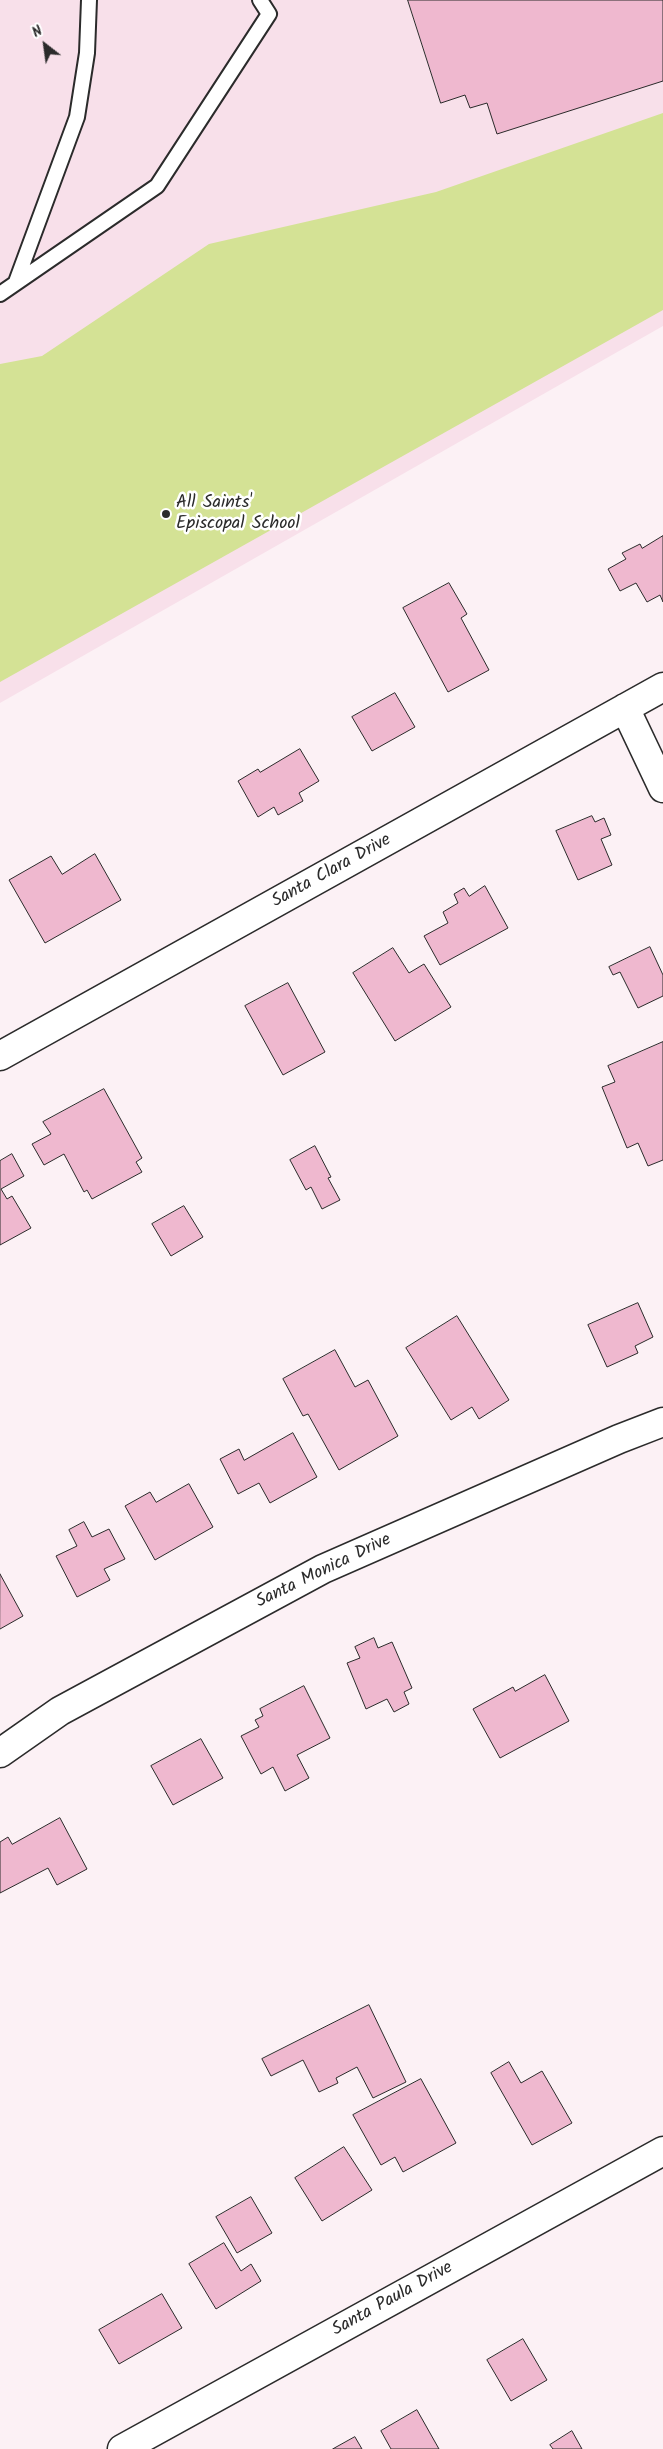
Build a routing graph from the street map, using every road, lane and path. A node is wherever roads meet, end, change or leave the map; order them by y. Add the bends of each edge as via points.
1 (89, 0) edge
2 (260, 0) edge
3 (16, 282) junction
4 (0, 294) edge
5 (663, 687) edge
6 (625, 708) junction
7 (663, 788) edge
8 (0, 1056) edge
9 (663, 1422) edge
10 (0, 1753) edge
11 (663, 2151) edge
12 (129, 2447) edge

1 - 3 lane via 87,53 78,117
2 - 3 lane via 268,14 157,186
3 - 4 lane
5 - 6 street, Santa Clara Drive
6 - 7 street
6 - 8 street, Santa Clara Drive
9 - 10 street, Santa Monica Drive via 323,1569 60,1711
11 - 12 street, Santa Paula Drive

